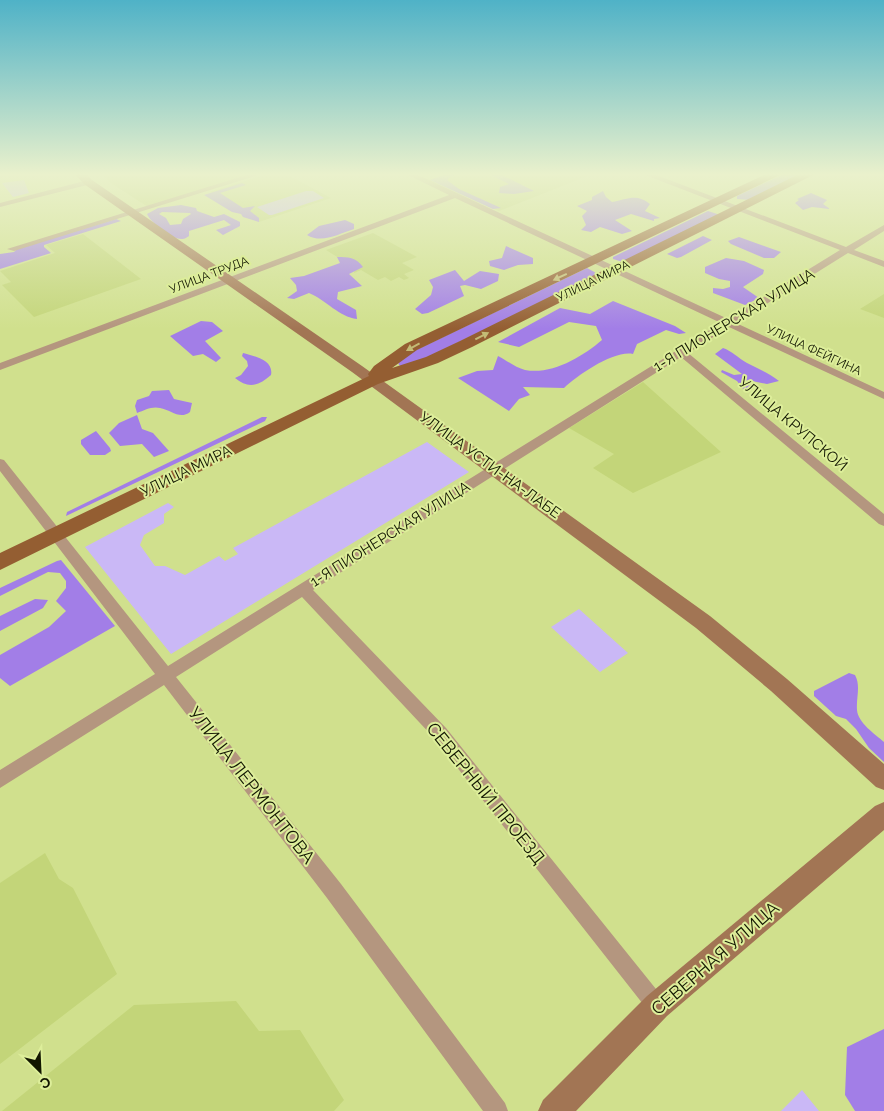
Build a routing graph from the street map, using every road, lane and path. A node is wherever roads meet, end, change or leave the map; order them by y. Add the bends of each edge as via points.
1 (93, 225) edge
2 (150, 225) edge
3 (377, 225) edge
4 (516, 225) edge
5 (670, 225) edge
6 (707, 225) edge
7 (779, 225) edge
8 (884, 227) edge
9 (11, 249) dead end
10 (848, 250) junction
11 (593, 261) junction
12 (884, 264) edge
13 (613, 270) junction
14 (231, 280) junction
15 (727, 324) junction
16 (681, 352) junction
17 (0, 367) edge
18 (372, 380) junction
19 (884, 396) edge
20 (0, 463) edge
21 (494, 468) junction
22 (884, 521) edge
23 (55, 535) junction
24 (0, 562) edge
25 (303, 589) junction
26 (167, 675) junction
27 (884, 779) edge
28 (0, 780) edge
29 (884, 814) edge
30 (657, 1006) junction
31 (497, 1111) edge
32 (554, 1111) edge

1 - 9 street
2 - 14 street, УЛИЦА УСТИ-НА-ЛАБЕ
3 - 14 street, УЛИЦА ТРУДА
4 - 11 street, УЛИЦА ФЕЙГИНА
5 - 11 main road, УЛИЦА МИРА
6 - 13 main road, УЛИЦА МИРА
7 - 10 street
8 - 10 street, 1-Я ПИОНЕРСКАЯ УЛИЦА
10 - 12 street
10 - 15 street, 1-Я ПИОНЕРСКАЯ УЛИЦА
11 - 13 street, УЛИЦА ФЕЙГИНА
11 -> 18 main road, УЛИЦА МИРА via 411,347 380,369
13 - 15 street, УЛИЦА ФЕЙГИНА
18 -> 13 main road, УЛИЦА МИРА via 432,360
14 - 17 street, УЛИЦА ТРУДА
14 - 18 street, УЛИЦА УСТИ-НА-ЛАБЕ
15 - 16 street, 1-Я ПИОНЕРСКАЯ УЛИЦА
15 - 19 street, УЛИЦА ФЕЙГИНА
16 - 21 street, 1-Я ПИОНЕРСКАЯ УЛИЦА
16 - 22 street, УЛИЦА КРУПСКОЙ
18 - 21 street, УЛИЦА УСТИ-НА-ЛАБЕ
18 - 23 main road, УЛИЦА МИРА
20 - 23 street, УЛИЦА ЛЕРМОНТОВА
21 - 25 street, 1-Я ПИОНЕРСКАЯ УЛИЦА
21 - 27 street, УЛИЦА УСТИ-НА-ЛАБЕ via 703,622
23 - 24 main road, УЛИЦА МИРА
23 - 26 street, УЛИЦА ЛЕРМОНТОВА
25 - 26 street, 1-Я ПИОНЕРСКАЯ УЛИЦА
25 - 30 street, СЕВЕРНЫЙ ПРОЕЗД via 440,733
26 - 28 street, 1-Я ПИОНЕРСКАЯ УЛИЦА
26 - 31 street, УЛИЦА ЛЕРМОНТОВА via 334,891
29 - 30 street, СЕВЕРНАЯ УЛИЦА
30 - 32 street, СЕВЕРНАЯ УЛИЦА

